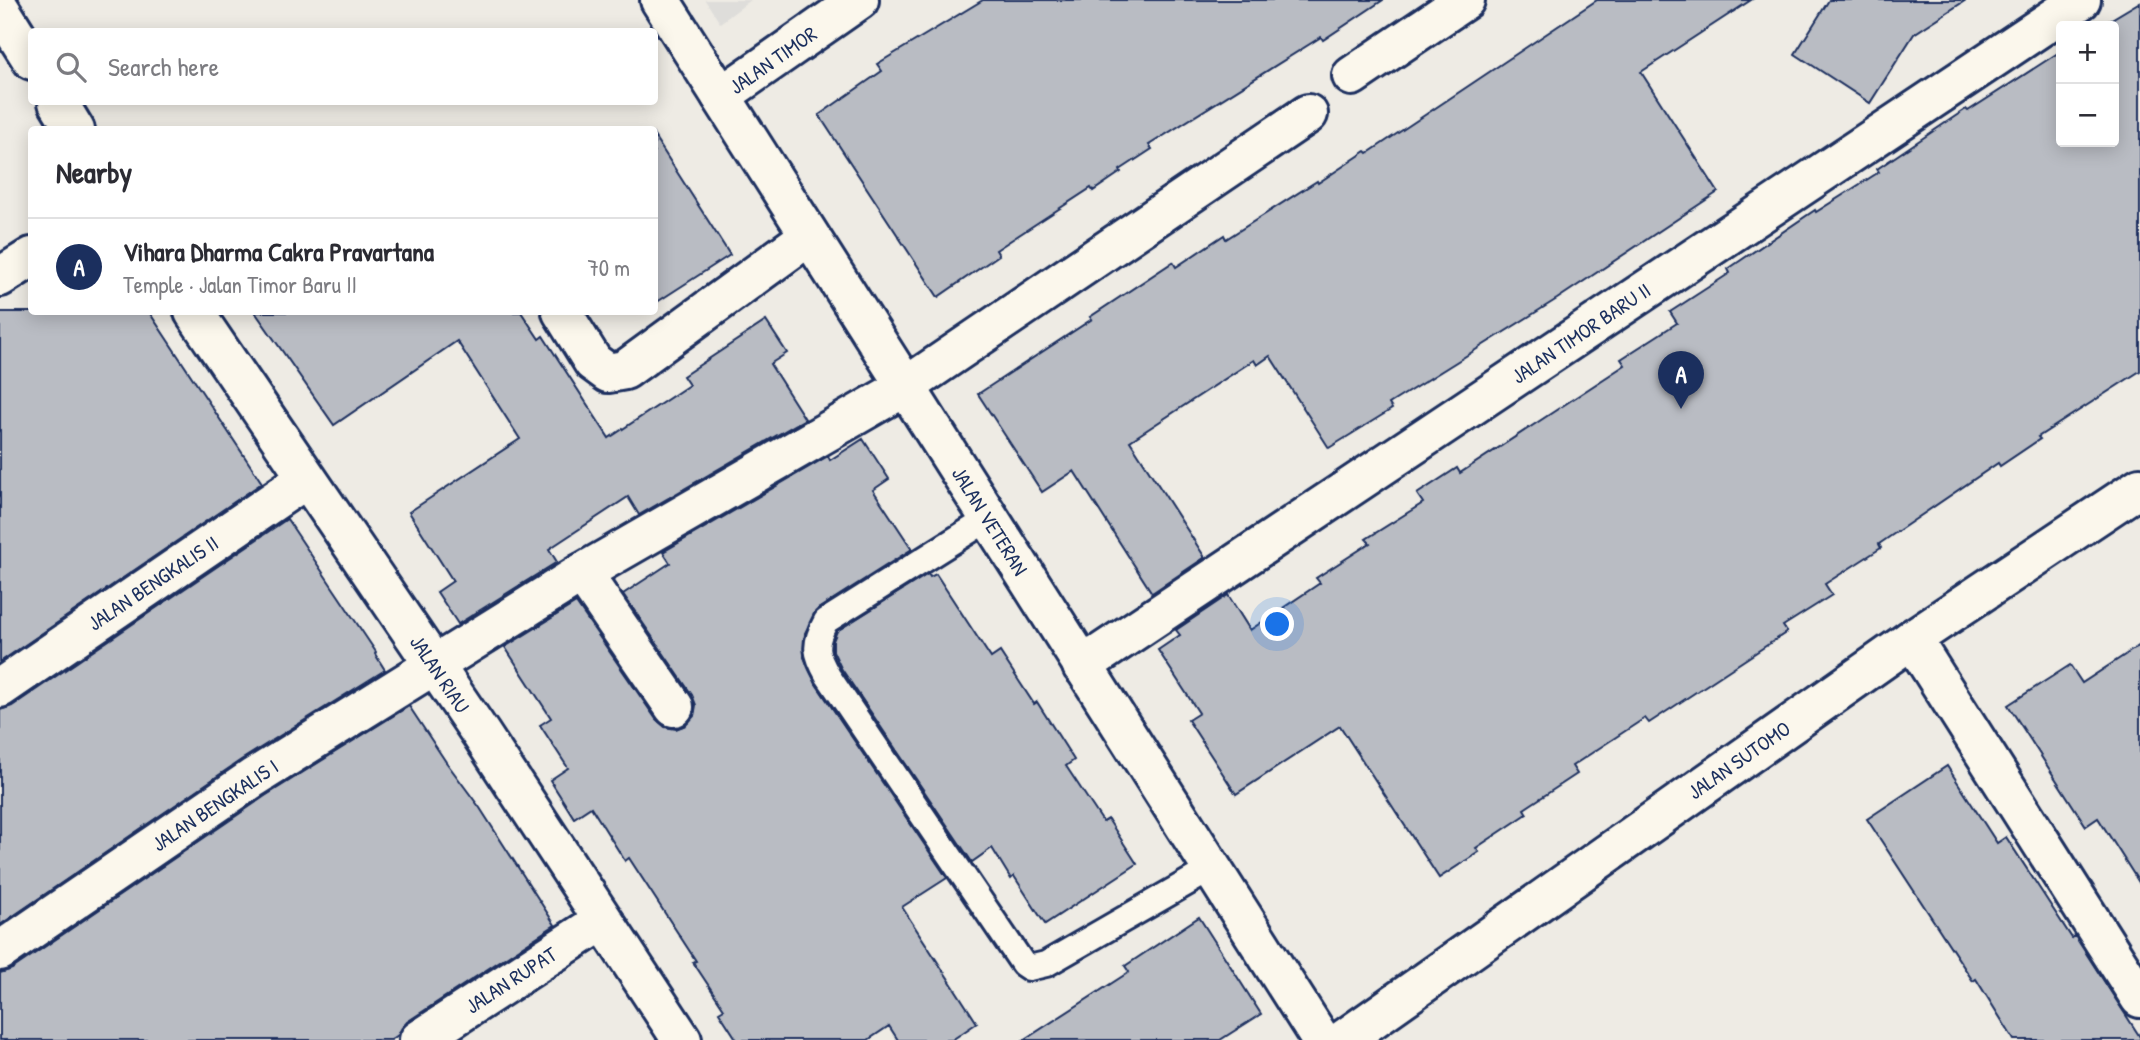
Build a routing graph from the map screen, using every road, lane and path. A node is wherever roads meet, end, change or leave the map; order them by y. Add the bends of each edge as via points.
1 (660, 0) edge
2 (859, 0) edge
3 (1465, 0) edge
4 (2081, 0) edge
5 (0, 9) edge
6 (28, 54) edge
7 (1352, 76) dead end
8 (721, 96) junction
9 (60, 105) edge
10 (1308, 114) dead end
11 (73, 126) edge
12 (809, 236) junction
13 (28, 260) edge
14 (0, 278) edge
15 (196, 315) edge
16 (564, 315) edge
17 (905, 387) junction
18 (306, 479) junction
19 (2140, 487) edge
20 (988, 519) junction
21 (582, 573) junction
22 (1912, 639) junction
23 (434, 665) junction
24 (1082, 666) junction
25 (0, 688) edge
26 (674, 707) dead end
27 (1211, 869) junction
28 (602, 921) junction
29 (0, 951) edge
30 (2140, 998) edge
31 (419, 1040) edge
32 (682, 1040) edge
33 (1321, 1040) edge
34 (1343, 1040) edge

1 - 8 street, JALAN VETERAN
2 - 8 street, JALAN TIMOR
3 - 7 street
4 - 24 street, JALAN TIMOR BARU II
5 - 6 street
8 - 12 street, JALAN VETERAN
9 - 11 street
10 - 17 street, JALAN BENGKALIS I
12 - 16 street via 625,370 608,373 593,362
12 - 17 street, JALAN VETERAN
13 - 14 street
15 - 18 street, JALAN RIAU
17 - 20 street, JALAN VETERAN
17 - 21 street, JALAN BENGKALIS I
18 - 23 street, JALAN RIAU
18 - 25 street, JALAN BENGKALIS II
19 - 22 street, JALAN SUTOMO
20 - 24 street, JALAN VETERAN
20 - 27 lane via 826,621 817,638 818,657 828,676 1030,968 1046,964
21 - 23 street, JALAN BENGKALIS I
21 - 26 street
22 - 30 street
22 - 34 street, JALAN SUTOMO
23 - 28 street, JALAN RIAU
23 - 29 street, JALAN BENGKALIS I via 253,778
24 - 27 street, JALAN VETERAN
27 - 33 street, JALAN VETERAN
28 - 31 street, JALAN RUPAT
28 - 32 street, JALAN RIAU

